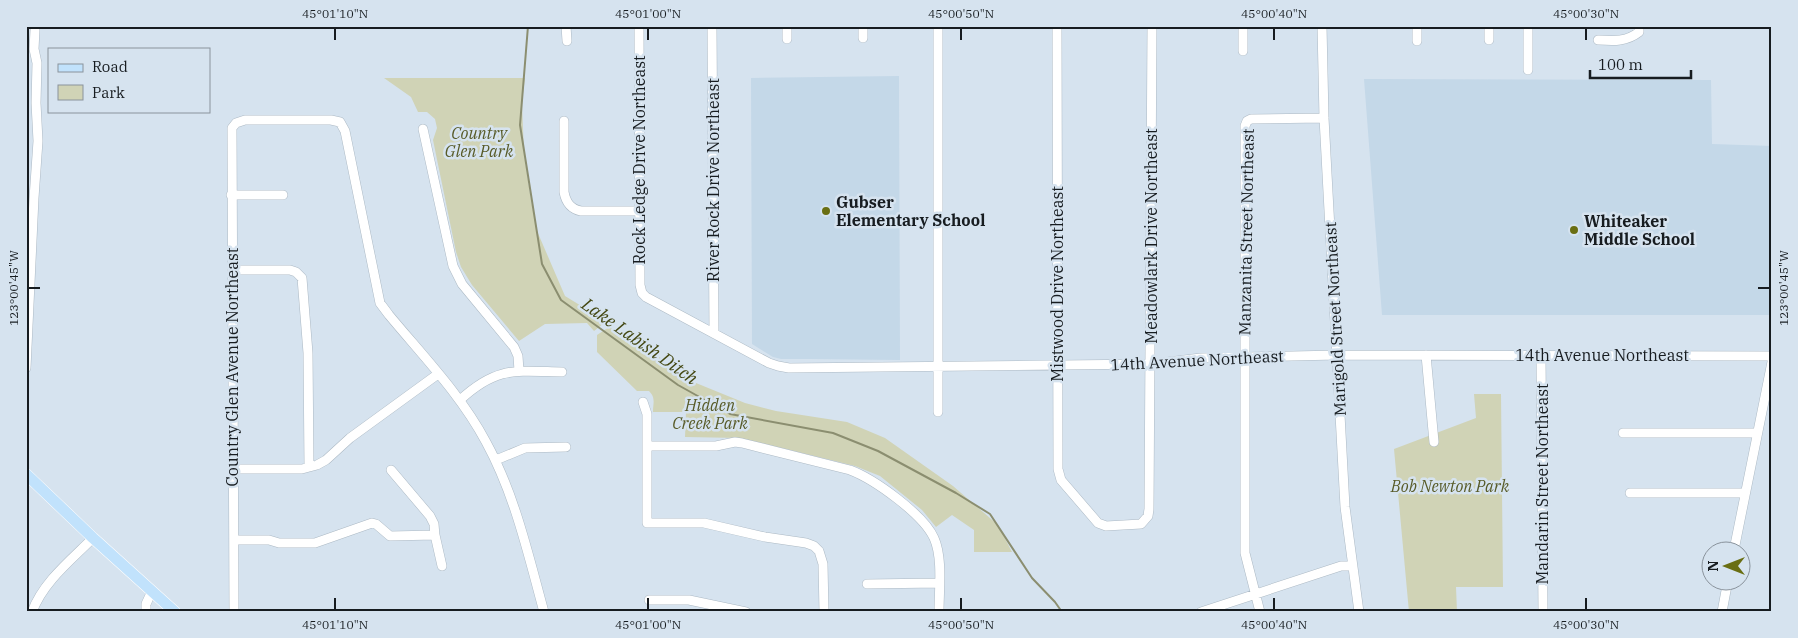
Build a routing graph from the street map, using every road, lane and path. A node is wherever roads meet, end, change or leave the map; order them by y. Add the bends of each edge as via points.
1 (566, 26) edge
2 (639, 26) edge
3 (712, 26) edge
4 (787, 26) edge
5 (863, 26) edge
6 (938, 26) edge
7 (1057, 26) edge
8 (1152, 26) edge
9 (1243, 26) edge
10 (1322, 26) edge
11 (1417, 26) edge
12 (1489, 26) edge
13 (1528, 26) edge
14 (1639, 29) edge
15 (35, 30) dead end
16 (863, 38) dead end
17 (787, 39) dead end
18 (1489, 40) dead end
19 (1598, 40) dead end
20 (567, 41) dead end
21 (1417, 41) dead end
22 (1243, 52) dead end
23 (1528, 70) dead end
24 (1324, 118) junction
25 (564, 121) dead end
26 (423, 129) dead end
27 (231, 195) junction
28 (283, 196) dead end
29 (640, 211) junction
30 (232, 270) junction
31 (642, 293) joint
32 (714, 333) junction
33 (1337, 355) junction
34 (1426, 355) junction
35 (1541, 355) junction
36 (1772, 356) edge
37 (1245, 357) junction
38 (1772, 362) edge
39 (1151, 364) junction
40 (1058, 366) junction
41 (938, 367) junction
42 (26, 368) edge
43 (519, 371) junction
44 (562, 372) dead end
45 (438, 374) junction
46 (460, 400) junction
47 (643, 402) dead end
48 (938, 412) dead end
49 (1623, 433) dead end
50 (1757, 433) junction
51 (1434, 442) dead end
52 (647, 446) junction
53 (566, 447) dead end
54 (496, 460) junction
55 (309, 467) junction
56 (233, 469) junction
57 (391, 470) dead end
58 (26, 474) edge
59 (1630, 493) dead end
60 (1745, 493) junction
61 (1101, 525) joint
62 (435, 536) junction
63 (93, 538) junction
64 (234, 540) junction
65 (1736, 540) edge
66 (442, 566) dead end
67 (1352, 566) junction
68 (939, 583) junction
69 (868, 584) dead end
70 (1726, 590) edge
71 (152, 591) junction
72 (1254, 595) junction
73 (649, 600) dead end
74 (32, 612) edge
75 (146, 612) edge
76 (176, 612) edge
77 (234, 612) edge
78 (544, 612) edge
79 (746, 612) edge
80 (824, 612) edge
81 (939, 612) edge
82 (1202, 612) edge
83 (1260, 612) edge
84 (1359, 612) edge
85 (1543, 612) edge
86 (1722, 612) edge

1 - 20 street
2 - 29 street, Rock Ledge Drive Northeast
3 - 32 street, River Rock Drive Northeast
4 - 17 street
5 - 16 street
6 - 41 street
7 - 40 street, Mistwood Drive Northeast
8 - 39 street, Meadowlark Drive Northeast
9 - 22 street
10 - 24 street, Marigold Street Northeast
11 - 21 street
12 - 18 street
13 - 23 street
14 - 19 street via 1631,38 1622,41
15 - 42 street via 38,141
24 - 33 street, Marigold Street Northeast
24 - 37 street, Manzanita Street Northeast via 1259,118 1247,121
25 - 29 street via 564,192 568,203 581,211
26 - 43 street via 455,271 514,347
27 - 28 street
27 - 30 street, Country Glen Avenue Northeast
27 - 45 street, Country Glen Avenue Northeast via 231,136 236,123 245,120 332,120 342,124 380,303
29 - 31 street, Rock Ledge Drive Northeast
30 - 55 street via 290,270 302,278 308,353
30 - 56 street, Country Glen Avenue Northeast
31 - 32 street, 14th Avenue Northeast
32 - 41 street, 14th Avenue Northeast via 781,367
33 - 34 street, 14th Avenue Northeast
33 - 37 street, 14th Avenue Northeast
33 - 67 street, Marigold Street Northeast via 1345,508
34 - 35 street, 14th Avenue Northeast
34 - 51 street
35 - 36 street, 14th Avenue Northeast
35 - 85 street, Mandarin Street Northeast
37 - 39 street, 14th Avenue Northeast via 1182,359
37 - 72 street, Manzanita Street Northeast via 1245,553
38 - 50 street
39 - 40 street, 14th Avenue Northeast
39 - 61 street, Meadowlark Drive Northeast via 1148,516 1136,525
40 - 41 street, 14th Avenue Northeast
40 - 61 street, Mistwood Drive Northeast via 1058,475
41 - 48 street
43 - 44 street
43 - 46 street via 500,373
45 - 46 street
45 - 55 street via 350,438 326,460
46 - 54 street
47 - 52 street via 647,414
49 - 50 street
50 - 60 street
52 - 68 street via 716,446 736,442 867,477 907,508 934,537
52 - 80 street via 647,523 704,523 814,546 824,564
53 - 54 street via 525,448
54 - 78 street via 515,509
55 - 56 street
56 - 64 street, Country Glen Avenue Northeast
57 - 62 street via 430,516
58 - 63 main road
59 - 60 street
60 - 65 street
62 - 64 street via 390,536 372,523 315,543
62 - 66 street
63 - 71 main road
63 - 74 street via 48,585
64 - 77 street, Country Glen Avenue Northeast
67 - 72 street via 1341,566
67 - 84 street, Marigold Street Northeast
68 - 69 street
68 - 81 street
70 - 86 street
71 - 75 street
71 - 76 main road
72 - 82 street
72 - 83 street, Manzanita Street Northeast
73 - 79 street via 689,600

